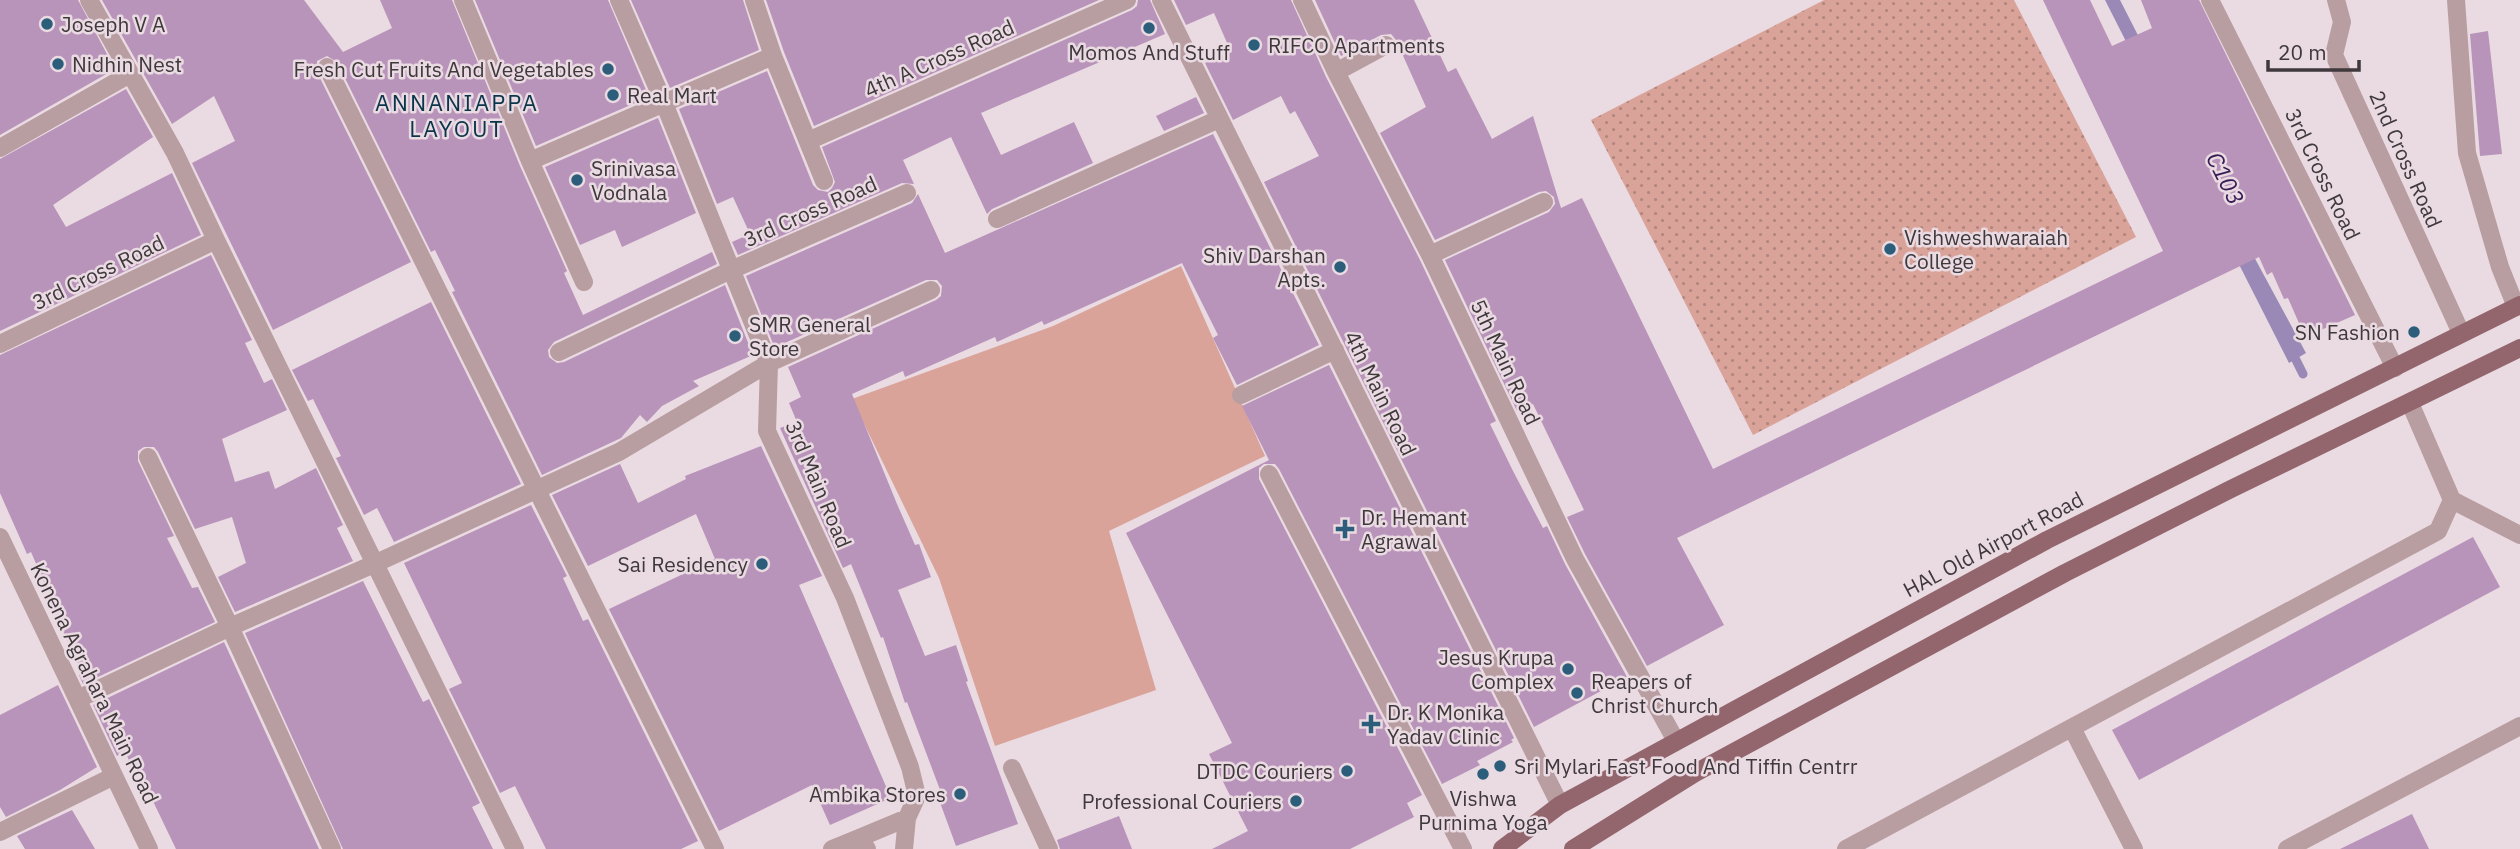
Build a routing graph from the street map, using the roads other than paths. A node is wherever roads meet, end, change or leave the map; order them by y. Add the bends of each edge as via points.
1 (89, 0) edge
2 (463, 0) edge
3 (619, 0) edge
4 (754, 0) edge
5 (1127, 0) edge
6 (1161, 0) edge
7 (1302, 0) edge
8 (2210, 0) edge
9 (2336, 0) edge
10 (2456, 0) edge
11 (1385, 45) dead end
12 (773, 56) junction
13 (327, 68) dead end
14 (1336, 72) junction
15 (130, 74) junction
16 (664, 103) junction
17 (1219, 119) junction
18 (808, 141) junction
19 (0, 148) edge
20 (530, 162) junction
21 (824, 181) dead end
22 (907, 193) dead end
23 (1544, 202) dead end
24 (997, 219) dead end
25 (216, 240) junction
26 (1430, 256) junction
27 (731, 270) junction
28 (584, 282) dead end
29 (931, 290) dead end
30 (2518, 306) edge
31 (2461, 333) junction
32 (0, 344) edge
33 (2520, 348) edge
34 (1335, 350) junction
35 (559, 352) dead end
36 (769, 363) junction
37 (2395, 368) junction
38 (1241, 395) dead end
39 (2410, 403) junction
40 (148, 457) dead end
41 (1269, 474) dead end
42 (538, 490) junction
43 (2452, 500) junction
44 (2520, 535) edge
45 (0, 537) edge
46 (5, 560) edge
47 (374, 564) junction
48 (230, 627) junction
49 (78, 699) junction
50 (2520, 726) edge
51 (2072, 728) junction
52 (1676, 741) junction
53 (1012, 768) dead end
54 (114, 776) junction
55 (1560, 805) junction
56 (907, 818) junction
57 (0, 832) edge
58 (863, 843) edge
59 (149, 849) edge
60 (332, 849) edge
61 (515, 849) edge
62 (715, 849) edge
63 (832, 849) edge
64 (904, 849) edge
65 (1049, 849) edge
66 (1462, 849) edge
67 (1502, 849) edge
68 (1573, 849) edge
69 (1846, 849) edge
70 (2133, 849) edge
71 (2287, 849) edge

1 - 15 street
2 - 20 street
3 - 16 street, 3rd Main Road
4 - 12 street
5 - 18 street, 4th A Cross Road
6 - 17 street, 4th Main Road
7 - 14 street, 5th Main Road
8 - 37 street, 3rd Cross Road
9 - 31 street, 2nd Cross Road via 2342,22 2334,55
10 - 30 street via 2467,153 2500,267
11 - 14 street
12 - 16 street
12 - 18 street
13 - 42 street
14 - 26 street, 5th Main Road
15 - 19 street
15 - 25 street via 175,153
16 - 20 street
16 - 27 street, 3rd Main Road
17 - 24 street
17 - 34 street, 4th Main Road
18 - 21 street
20 - 28 street
22 - 27 street, 3rd Cross Road
23 - 26 street
25 - 32 street, 3rd Cross Road
25 - 47 street
26 - 52 street, 5th Main Road via 1575,559
27 - 35 street, 3rd Cross Road
27 - 36 street, 3rd Main Road
29 - 36 street
30 - 31 main road, HAL Old Airport Road
31 - 37 main road, HAL Old Airport Road
33 - 39 main road
34 - 38 street
34 - 55 street, 4th Main Road
36 - 42 street via 619,452
36 - 56 street, 3rd Main Road via 767,431 845,598 910,767 917,796
37 - 52 main road, HAL Old Airport Road via 2046,540
39 - 43 street
39 - 68 main road via 2065,573 1695,773
40 - 48 street
41 - 66 street
42 - 47 street
42 - 62 street
43 - 44 street
43 - 51 street via 2438,531
45 - 46 street, Konena Agrahara Main Road
46 - 49 street, Konena Agrahara Main Road
47 - 48 street
47 - 61 street
48 - 49 street
48 - 60 street
49 - 54 street, Konena Agrahara Main Road
50 - 71 street
51 - 69 street
51 - 70 street
52 - 55 main road, HAL Old Airport Road
53 - 65 street
54 - 57 street
54 - 59 street, Konena Agrahara Main Road
55 - 67 main road, HAL Old Airport Road
56 - 58 street
56 - 64 street, 3rd Main Road
58 - 63 street

